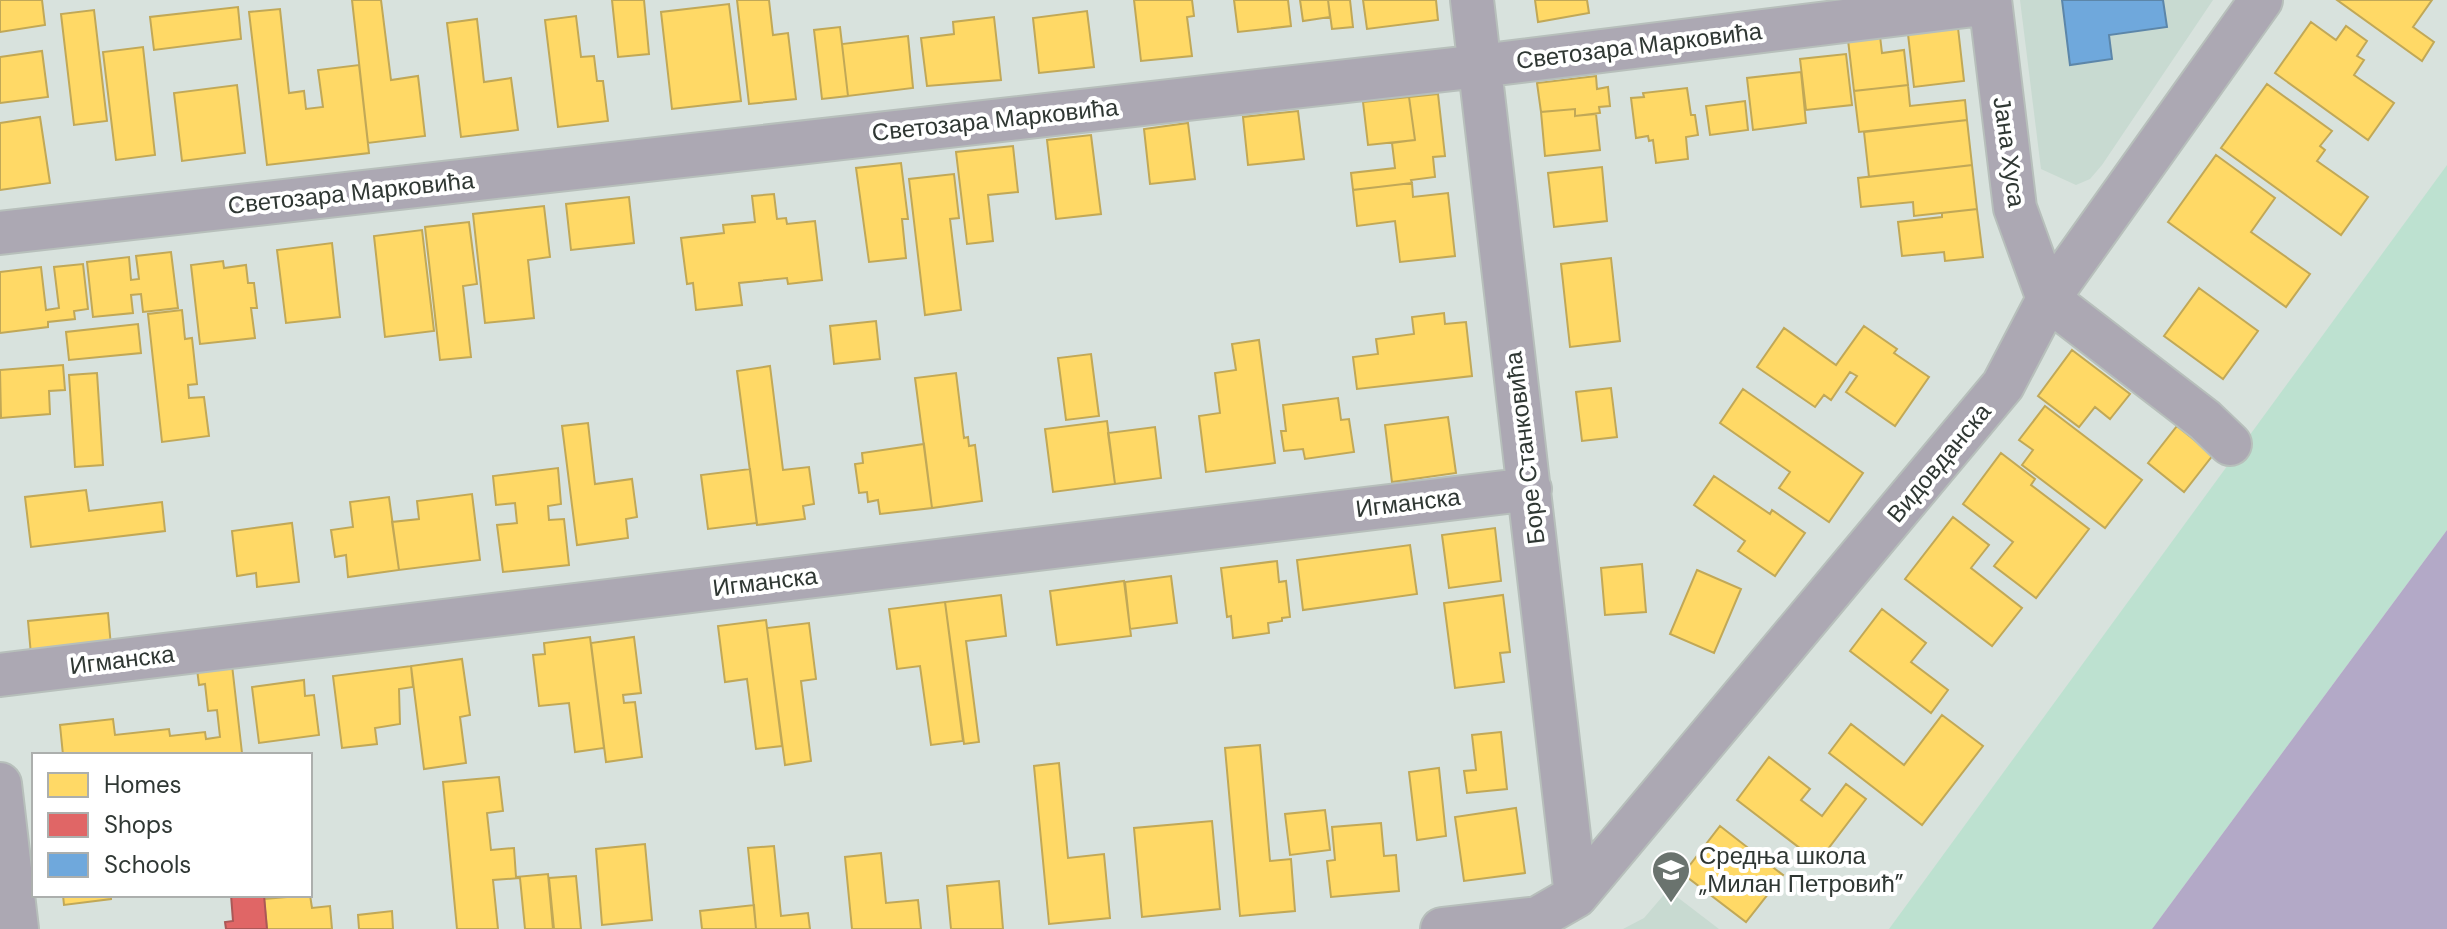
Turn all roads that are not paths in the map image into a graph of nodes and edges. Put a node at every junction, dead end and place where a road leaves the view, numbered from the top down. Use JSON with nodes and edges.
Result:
{"nodes":[{"id":1,"x":1472,"y":0,"type":"edge"},
{"id":2,"x":2261,"y":0,"type":"edge"},
{"id":3,"x":1990,"y":2,"type":"edge"},
{"id":4,"x":1480,"y":66,"type":"junction"},
{"id":5,"x":0,"y":233,"type":"edge"},
{"id":6,"x":2048,"y":299,"type":"junction"},
{"id":7,"x":2230,"y":444,"type":"dead end"},
{"id":8,"x":1530,"y":489,"type":"junction"},
{"id":9,"x":0,"y":675,"type":"edge"},
{"id":10,"x":0,"y":784,"type":"edge"},
{"id":11,"x":1576,"y":896,"type":"junction"},
{"id":12,"x":1539,"y":923,"type":"edge"},
{"id":13,"x":17,"y":929,"type":"edge"},
{"id":14,"x":1442,"y":929,"type":"edge"}],
"edges":[{"from":1,"to":4,"type":"street","name":"Боре Станковића"},
{"from":2,"to":6,"type":"street","name":"Видовданска"},
{"from":3,"to":4,"type":"street","name":"Светозара Марковића"},
{"from":3,"to":6,"type":"street","name":"Јана Хуса"},
{"from":4,"to":5,"type":"street","name":"Светозара Марковића"},
{"from":4,"to":8,"type":"street","name":"Боре Станковића"},
{"from":6,"to":7,"type":"street"},
{"from":6,"to":11,"type":"street","name":"Видовданска"},
{"from":8,"to":9,"type":"street","name":"Игманска"},
{"from":8,"to":11,"type":"street","name":"Боре Станковића"},
{"from":10,"to":13,"type":"street"},
{"from":11,"to":12,"type":"street"},
{"from":12,"to":14,"type":"street"}]}
